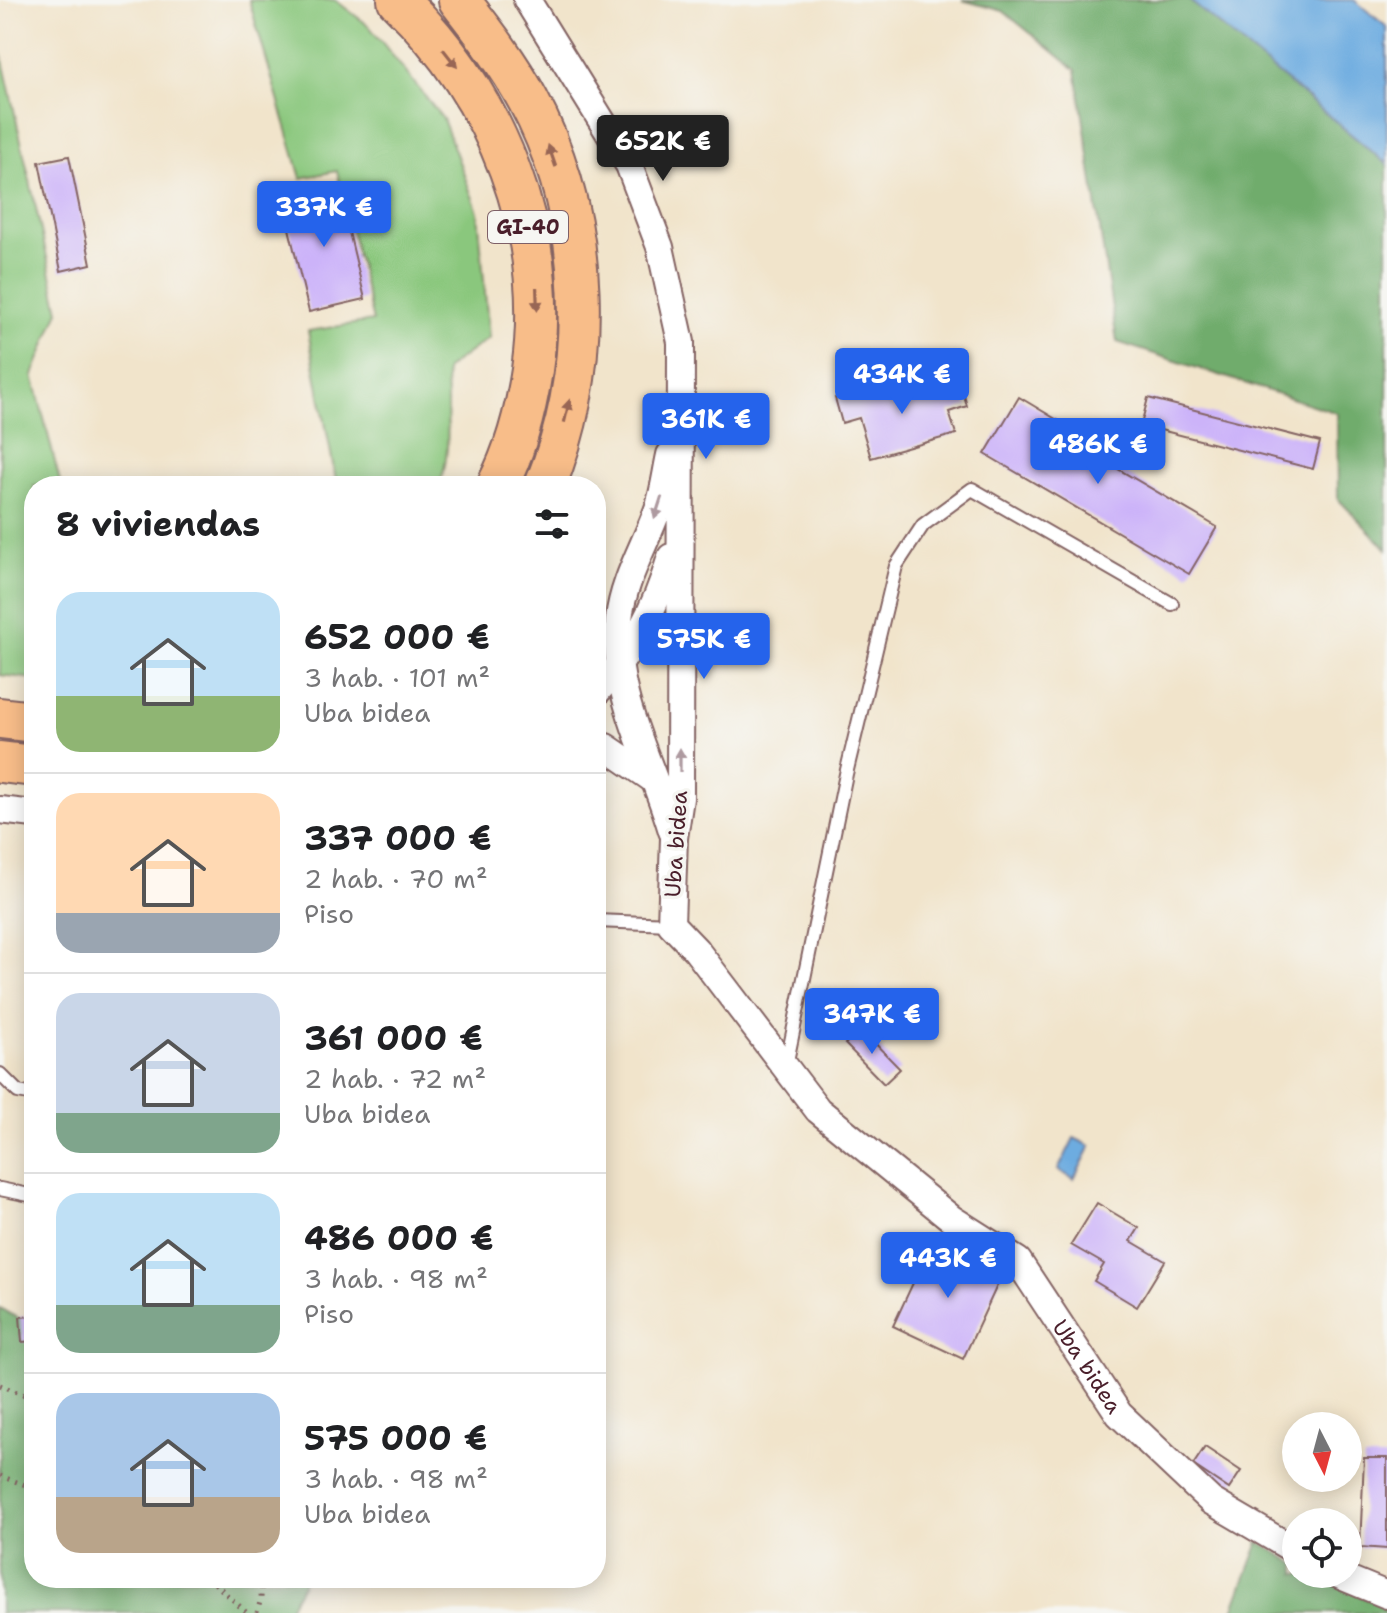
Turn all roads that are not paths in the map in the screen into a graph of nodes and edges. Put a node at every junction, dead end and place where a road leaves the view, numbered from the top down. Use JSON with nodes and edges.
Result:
{"nodes":[{"id":1,"x":398,"y":0,"type":"edge"},
{"id":2,"x":459,"y":0,"type":"edge"},
{"id":3,"x":527,"y":0,"type":"edge"},
{"id":4,"x":680,"y":405,"type":"junction"},
{"id":5,"x":501,"y":476,"type":"edge"},
{"id":6,"x":549,"y":476,"type":"edge"},
{"id":7,"x":682,"y":519,"type":"junction"},
{"id":8,"x":1172,"y":604,"type":"dead end"},
{"id":9,"x":619,"y":667,"type":"junction"},
{"id":10,"x":606,"y":682,"type":"edge"},
{"id":11,"x":0,"y":718,"type":"edge"},
{"id":12,"x":24,"y":721,"type":"edge"},
{"id":13,"x":606,"y":747,"type":"edge"},
{"id":14,"x":0,"y":762,"type":"edge"},
{"id":15,"x":24,"y":765,"type":"edge"},
{"id":16,"x":654,"y":780,"type":"junction"},
{"id":17,"x":0,"y":810,"type":"edge"},
{"id":18,"x":24,"y":813,"type":"edge"},
{"id":19,"x":674,"y":838,"type":"junction"},
{"id":20,"x":606,"y":921,"type":"edge"},
{"id":21,"x":671,"y":924,"type":"junction"},
{"id":22,"x":786,"y":1067,"type":"junction"},
{"id":23,"x":0,"y":1074,"type":"edge"},
{"id":24,"x":24,"y":1093,"type":"edge"},
{"id":25,"x":0,"y":1189,"type":"edge"},
{"id":26,"x":24,"y":1194,"type":"edge"},
{"id":27,"x":1282,"y":1543,"type":"edge"},
{"id":28,"x":1362,"y":1585,"type":"edge"},
{"id":29,"x":1387,"y":1595,"type":"edge"}],
"edges":[{"from":1,"to":5,"type":"main road","number":"GI-40","one_way":true},
{"from":6,"to":2,"type":"main road","number":"GI-40","one_way":true},
{"from":3,"to":4,"type":"street","name":"Uba bidea"},
{"from":4,"to":7,"type":"street","name":"Uba bidea"},
{"from":4,"to":9,"type":"street","one_way":true},
{"from":7,"to":9,"type":"street"},
{"from":19,"to":7,"type":"street","name":"Uba bidea","one_way":true},
{"from":8,"to":22,"type":"lane"},
{"from":9,"to":10,"type":"street"},
{"from":9,"to":16,"type":"street"},
{"from":11,"to":12,"type":"main road"},
{"from":13,"to":16,"type":"street"},
{"from":14,"to":15,"type":"main road"},
{"from":16,"to":19,"type":"street"},
{"from":17,"to":18,"type":"street"},
{"from":19,"to":21,"type":"street","name":"Uba bidea"},
{"from":20,"to":21,"type":"lane"},
{"from":21,"to":22,"type":"street","name":"Uba bidea"},
{"from":22,"to":27,"type":"street","name":"Uba bidea"},
{"from":23,"to":24,"type":"lane"},
{"from":25,"to":26,"type":"lane"},
{"from":28,"to":29,"type":"street"}]}
